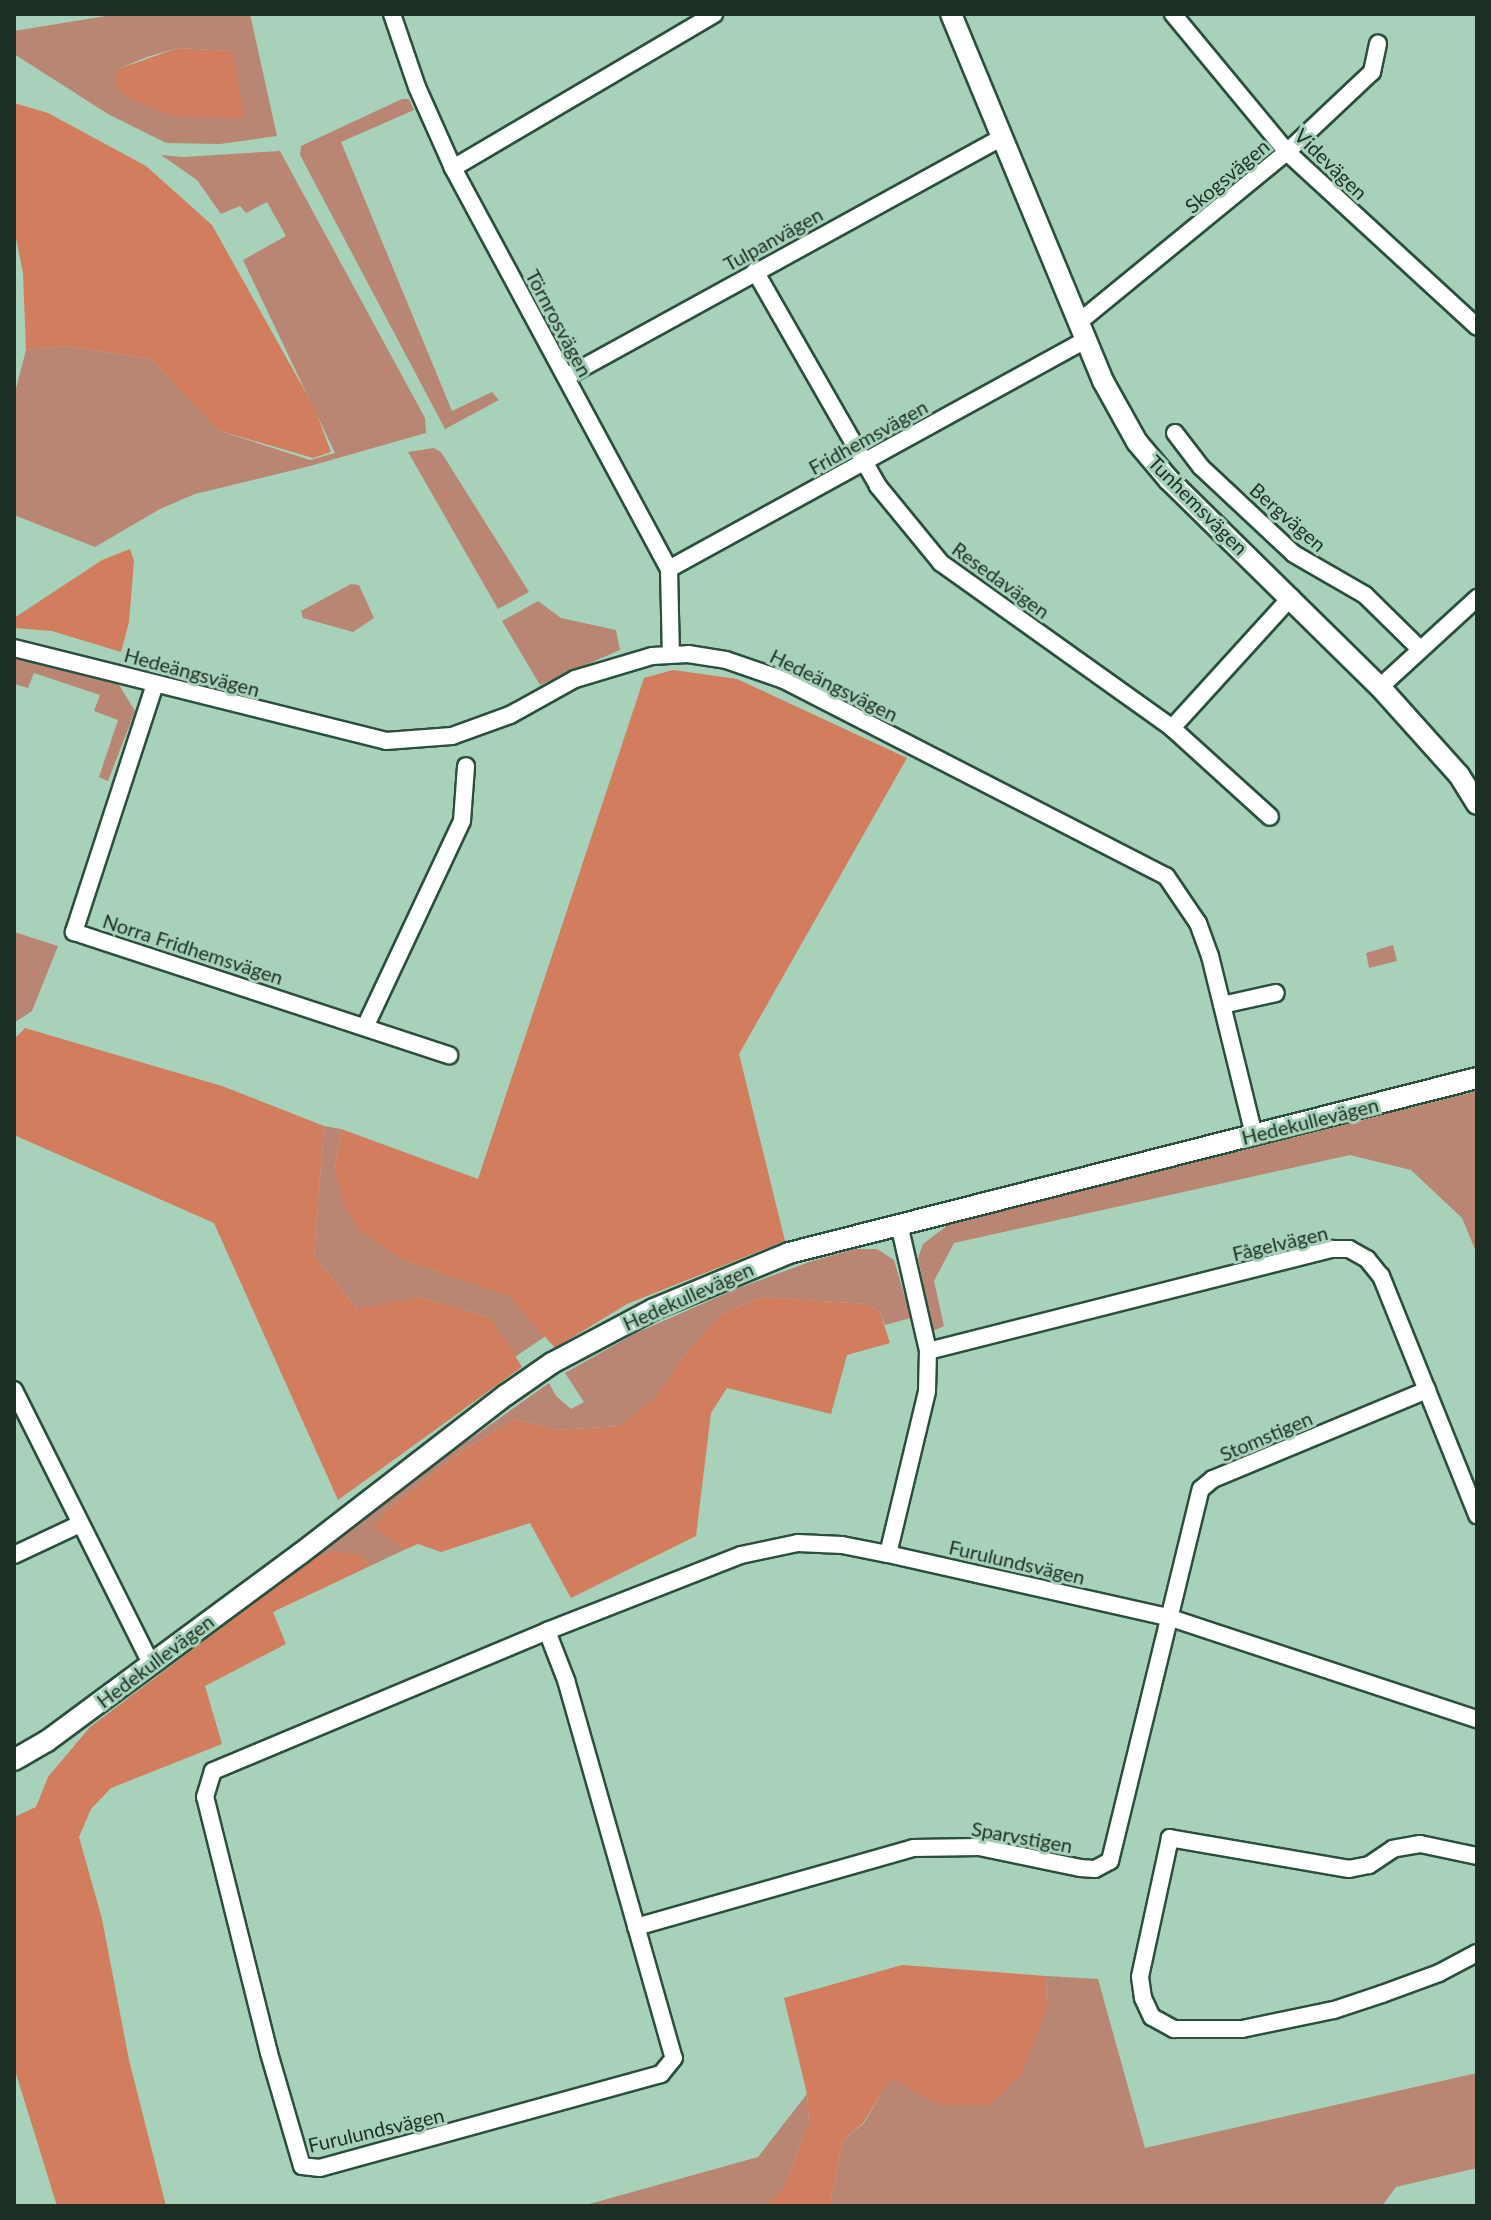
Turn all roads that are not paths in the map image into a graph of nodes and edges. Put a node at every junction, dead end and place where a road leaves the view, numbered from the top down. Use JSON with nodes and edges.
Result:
{"nodes":[{"id":1,"x":392,"y":14,"type":"edge"},
{"id":2,"x":714,"y":14,"type":"edge"},
{"id":3,"x":951,"y":14,"type":"edge"},
{"id":4,"x":1173,"y":14,"type":"edge"},
{"id":5,"x":1378,"y":44,"type":"dead end"},
{"id":6,"x":1001,"y":138,"type":"junction"},
{"id":7,"x":1287,"y":152,"type":"junction"},
{"id":8,"x":453,"y":168,"type":"junction"},
{"id":9,"x":755,"y":271,"type":"junction"},
{"id":10,"x":1477,"y":327,"type":"edge"},
{"id":11,"x":1083,"y":331,"type":"junction"},
{"id":12,"x":566,"y":377,"type":"junction"},
{"id":13,"x":1175,"y":433,"type":"dead end"},
{"id":14,"x":863,"y":462,"type":"junction"},
{"id":15,"x":669,"y":569,"type":"junction"},
{"id":16,"x":1291,"y":597,"type":"junction"},
{"id":17,"x":1477,"y":598,"type":"edge"},
{"id":18,"x":14,"y":648,"type":"edge"},
{"id":19,"x":1421,"y":650,"type":"junction"},
{"id":20,"x":671,"y":654,"type":"junction"},
{"id":21,"x":155,"y":684,"type":"junction"},
{"id":22,"x":1380,"y":687,"type":"junction"},
{"id":23,"x":1172,"y":728,"type":"junction"},
{"id":24,"x":466,"y":766,"type":"dead end"},
{"id":25,"x":1477,"y":804,"type":"edge"},
{"id":26,"x":1270,"y":817,"type":"dead end"},
{"id":27,"x":1276,"y":993,"type":"dead end"},
{"id":28,"x":1222,"y":1005,"type":"junction"},
{"id":29,"x":366,"y":1025,"type":"junction"},
{"id":30,"x":449,"y":1055,"type":"dead end"},
{"id":31,"x":1477,"y":1078,"type":"edge"},
{"id":32,"x":1254,"y":1135,"type":"junction"},
{"id":33,"x":899,"y":1224,"type":"junction"},
{"id":34,"x":928,"y":1351,"type":"junction"},
{"id":35,"x":14,"y":1390,"type":"edge"},
{"id":36,"x":1427,"y":1390,"type":"junction"},
{"id":37,"x":1477,"y":1515,"type":"edge"},
{"id":38,"x":80,"y":1524,"type":"junction"},
{"id":39,"x":888,"y":1554,"type":"junction"},
{"id":40,"x":14,"y":1555,"type":"edge"},
{"id":41,"x":1168,"y":1617,"type":"junction"},
{"id":42,"x":547,"y":1631,"type":"junction"},
{"id":43,"x":151,"y":1663,"type":"junction"},
{"id":44,"x":1477,"y":1719,"type":"edge"},
{"id":45,"x":14,"y":1760,"type":"edge"},
{"id":46,"x":1477,"y":1856,"type":"edge"},
{"id":47,"x":636,"y":1927,"type":"junction"},
{"id":48,"x":1477,"y":1953,"type":"edge"}],
"edges":[{"from":1,"to":8,"type":"street","name":"Törnrosvägen"},
{"from":2,"to":8,"type":"street"},
{"from":3,"to":6,"type":"street","name":"Tunhemsvägen"},
{"from":4,"to":7,"type":"street","name":"Videvägen"},
{"from":5,"to":7,"type":"street","name":"Skogsvägen"},
{"from":6,"to":9,"type":"street","name":"Tulpanvägen"},
{"from":6,"to":11,"type":"street","name":"Tunhemsvägen"},
{"from":7,"to":10,"type":"street","name":"Videvägen"},
{"from":7,"to":11,"type":"street","name":"Skogsvägen"},
{"from":8,"to":12,"type":"street","name":"Törnrosvägen"},
{"from":9,"to":12,"type":"street","name":"Tulpanvägen"},
{"from":9,"to":14,"type":"street","name":"Resedavägen"},
{"from":11,"to":14,"type":"street","name":"Fridhemsvägen"},
{"from":11,"to":16,"type":"street","name":"Tunhemsvägen"},
{"from":12,"to":15,"type":"street","name":"Törnrosvägen"},
{"from":13,"to":19,"type":"street","name":"Bergvägen"},
{"from":14,"to":15,"type":"street","name":"Fridhemsvägen"},
{"from":14,"to":23,"type":"street","name":"Resedavägen"},
{"from":15,"to":20,"type":"street","name":"Törnrosvägen"},
{"from":16,"to":22,"type":"street","name":"Tunhemsvägen"},
{"from":16,"to":23,"type":"street"},
{"from":17,"to":19,"type":"street"},
{"from":18,"to":21,"type":"street","name":"Hedeängsvägen"},
{"from":19,"to":22,"type":"street"},
{"from":20,"to":21,"type":"street","name":"Hedeängsvägen"},
{"from":20,"to":28,"type":"street","name":"Hedeängsvägen"},
{"from":21,"to":29,"type":"street","name":"Norra Fridhemsvägen"},
{"from":22,"to":25,"type":"street","name":"Tunhemsvägen"},
{"from":23,"to":26,"type":"street","name":"Resedavägen"},
{"from":24,"to":29,"type":"street"},
{"from":27,"to":28,"type":"street"},
{"from":28,"to":32,"type":"street","name":"Hedeängsvägen"},
{"from":29,"to":30,"type":"street","name":"Norra Fridhemsvägen"},
{"from":31,"to":32,"type":"street","name":"Hedekullevägen"},
{"from":32,"to":33,"type":"street","name":"Hedekullevägen"},
{"from":33,"to":34,"type":"street"},
{"from":33,"to":43,"type":"street","name":"Hedekullevägen"},
{"from":34,"to":36,"type":"street","name":"Fågelvägen"},
{"from":34,"to":39,"type":"street"},
{"from":35,"to":38,"type":"street"},
{"from":36,"to":37,"type":"street","name":"Fågelvägen"},
{"from":36,"to":41,"type":"street","name":"Stomstigen"},
{"from":38,"to":40,"type":"street"},
{"from":38,"to":43,"type":"street"},
{"from":39,"to":41,"type":"street","name":"Furulundsvägen"},
{"from":39,"to":42,"type":"street","name":"Furulundsvägen"},
{"from":41,"to":44,"type":"street","name":"Furulundsvägen"},
{"from":41,"to":47,"type":"street","name":"Sparvstigen"},
{"from":42,"to":47,"type":"street","name":"Furulundsvägen"},
{"from":42,"to":47,"type":"street","name":"Furulundsvägen"},
{"from":43,"to":45,"type":"street","name":"Hedekullevägen"},
{"from":46,"to":48,"type":"street"}]}
